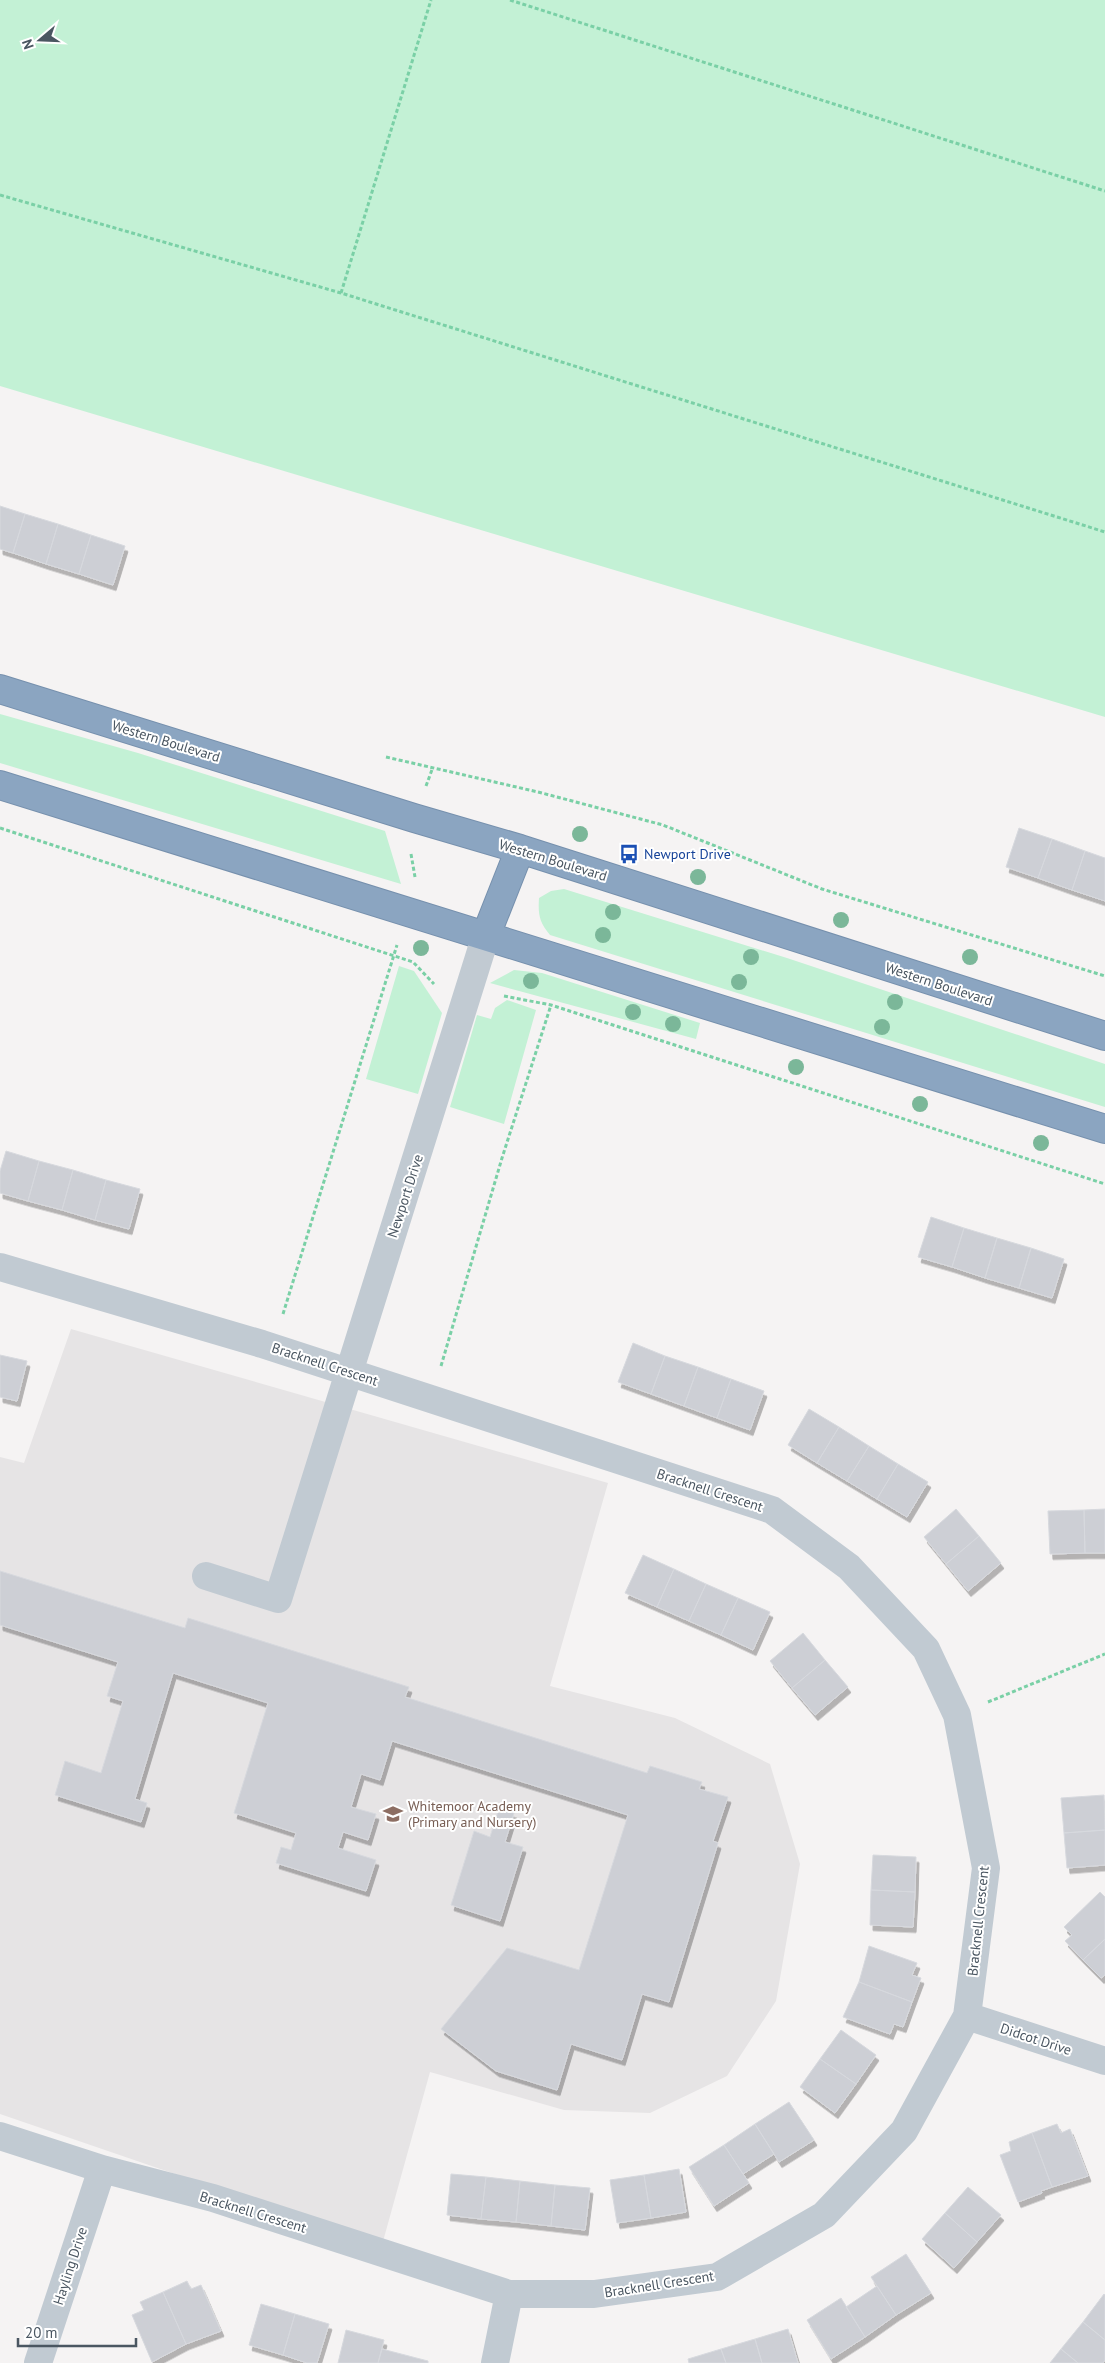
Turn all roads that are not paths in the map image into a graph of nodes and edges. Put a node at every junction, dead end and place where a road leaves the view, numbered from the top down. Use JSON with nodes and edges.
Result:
{"nodes":[{"id":1,"x":0,"y":689,"type":"edge"},
{"id":2,"x":0,"y":785,"type":"edge"},
{"id":3,"x":520,"y":849,"type":"junction"},
{"id":4,"x":486,"y":935,"type":"junction"},
{"id":5,"x":1105,"y":1036,"type":"edge"},
{"id":6,"x":1105,"y":1128,"type":"edge"},
{"id":7,"x":0,"y":1267,"type":"edge"},
{"id":8,"x":349,"y":1372,"type":"junction"},
{"id":9,"x":206,"y":1576,"type":"dead end"},
{"id":10,"x":967,"y":2016,"type":"junction"},
{"id":11,"x":1105,"y":2061,"type":"edge"},
{"id":12,"x":0,"y":2136,"type":"edge"},
{"id":13,"x":102,"y":2169,"type":"junction"},
{"id":14,"x":509,"y":2294,"type":"junction"},
{"id":15,"x":38,"y":2363,"type":"edge"},
{"id":16,"x":495,"y":2363,"type":"edge"}],
"edges":[{"from":1,"to":3,"type":"highway","name":"Western Boulevard"},
{"from":2,"to":4,"type":"highway"},
{"from":3,"to":4,"type":"highway"},
{"from":3,"to":5,"type":"highway","name":"Western Boulevard"},
{"from":4,"to":6,"type":"highway"},
{"from":4,"to":8,"type":"street","name":"Newport Drive"},
{"from":7,"to":8,"type":"street","name":"Bracknell Crescent"},
{"from":8,"to":9,"type":"street","name":"Newport Drive"},
{"from":8,"to":10,"type":"street","name":"Bracknell Crescent"},
{"from":10,"to":11,"type":"street","name":"Didcot Drive"},
{"from":10,"to":14,"type":"street","name":"Bracknell Crescent"},
{"from":12,"to":13,"type":"street","name":"Bracknell Crescent"},
{"from":13,"to":14,"type":"street","name":"Bracknell Crescent"},
{"from":13,"to":15,"type":"street","name":"Hayling Drive"},
{"from":14,"to":16,"type":"street"}]}
